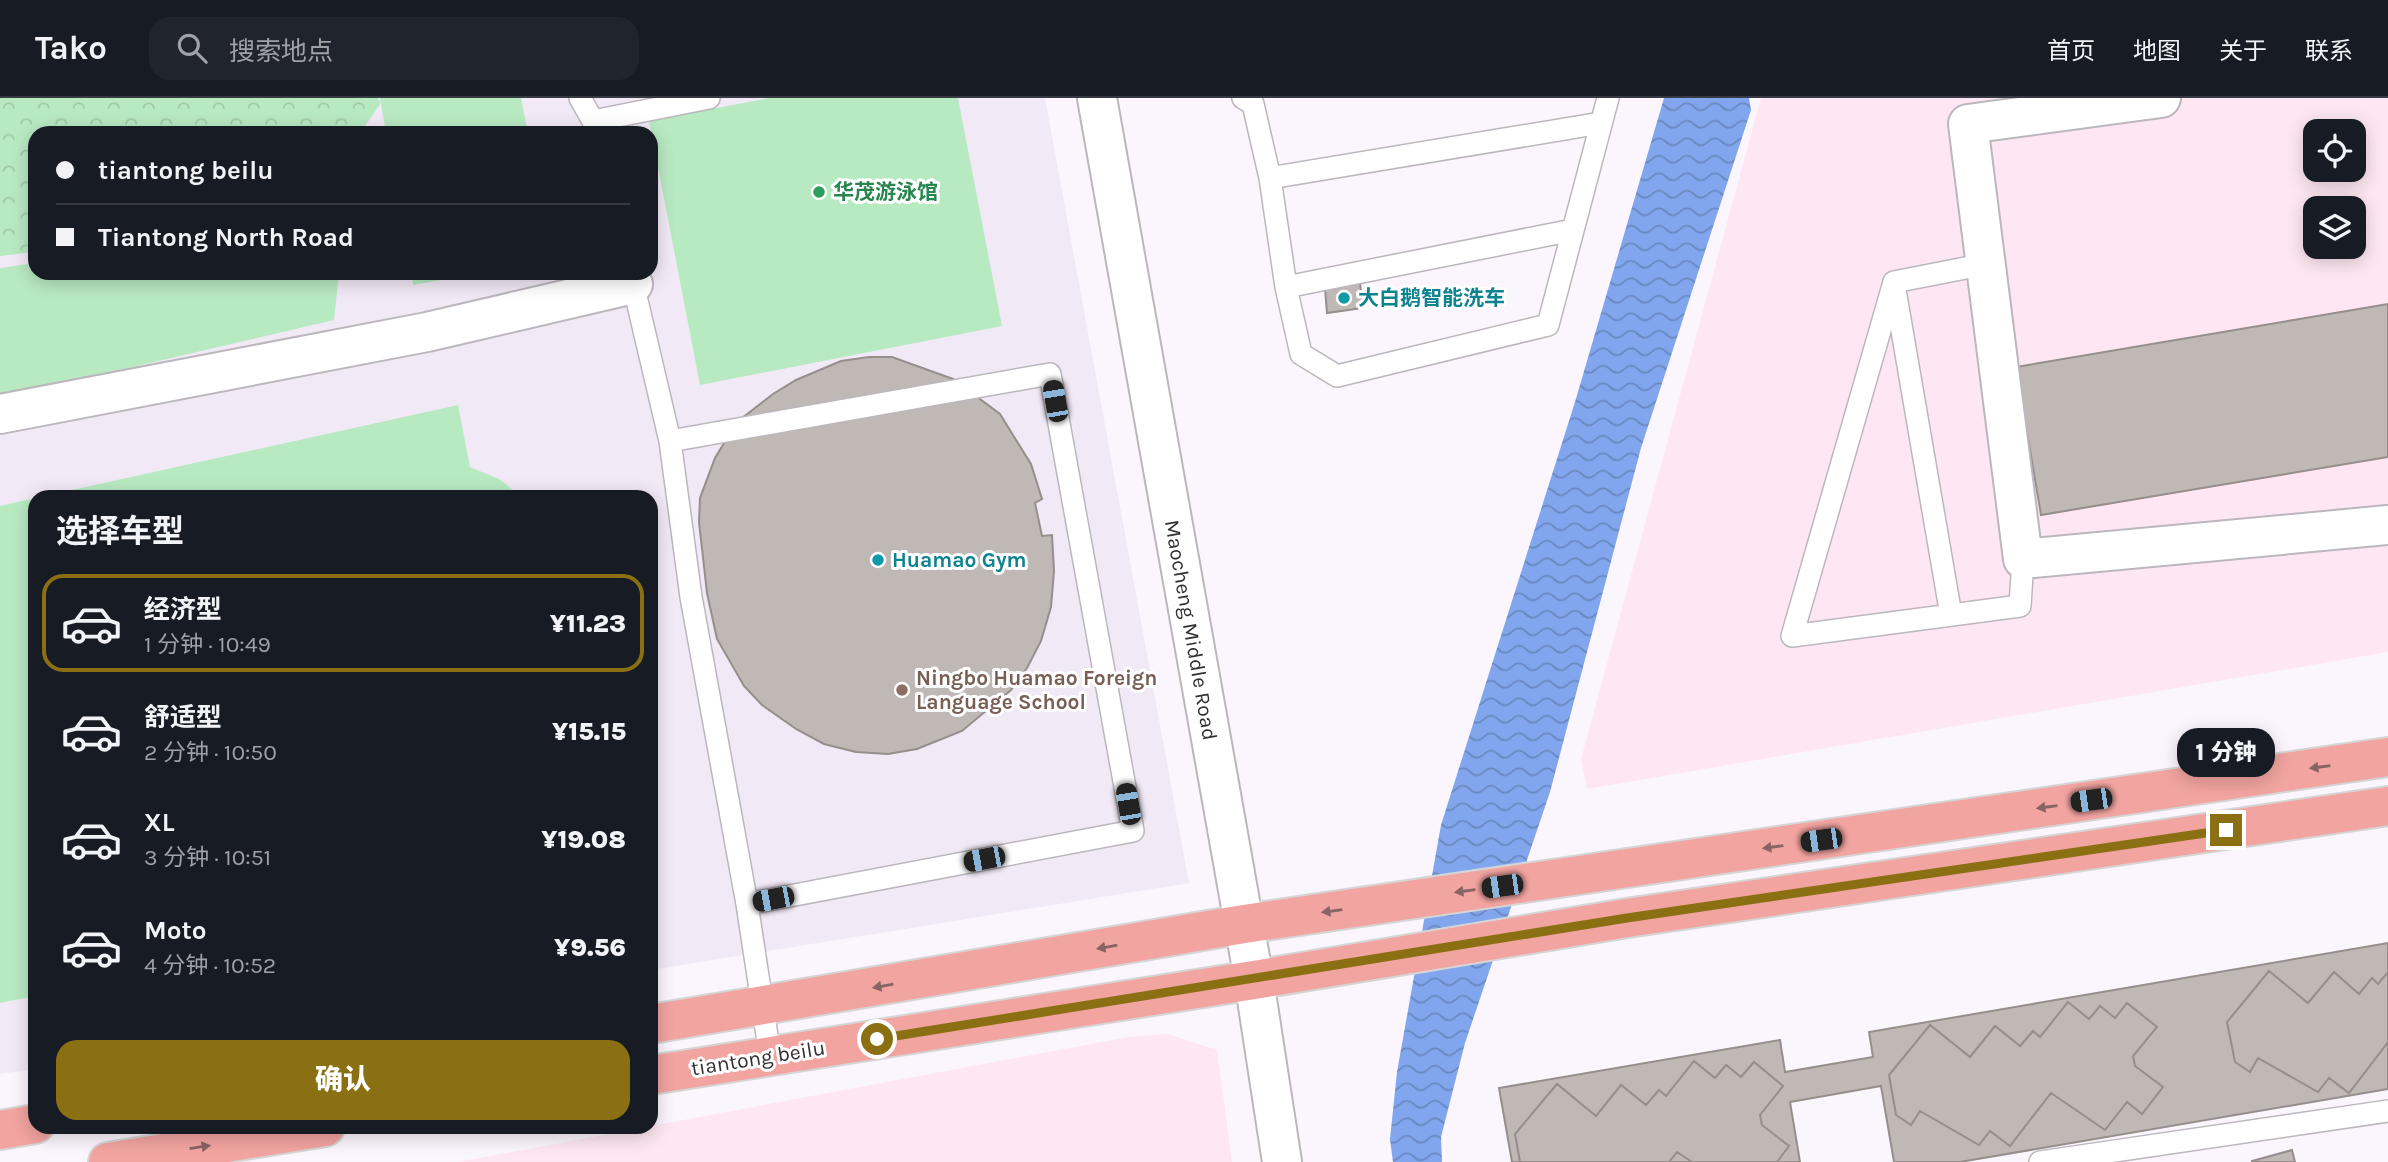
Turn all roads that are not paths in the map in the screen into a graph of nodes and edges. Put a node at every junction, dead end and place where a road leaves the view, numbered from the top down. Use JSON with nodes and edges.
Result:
{"nodes":[{"id":1,"x":580,"y":98,"type":"edge"},
{"id":2,"x":709,"y":98,"type":"edge"},
{"id":3,"x":1097,"y":98,"type":"edge"},
{"id":4,"x":1243,"y":98,"type":"edge"},
{"id":5,"x":1608,"y":98,"type":"edge"},
{"id":6,"x":2161,"y":98,"type":"edge"},
{"id":7,"x":1601,"y":123,"type":"junction"},
{"id":8,"x":594,"y":126,"type":"edge"},
{"id":9,"x":598,"y":126,"type":"edge"},
{"id":10,"x":1270,"y":178,"type":"junction"},
{"id":11,"x":1573,"y":230,"type":"junction"},
{"id":12,"x":1986,"y":264,"type":"junction"},
{"id":13,"x":628,"y":280,"type":"edge"},
{"id":14,"x":632,"y":280,"type":"edge"},
{"id":15,"x":1894,"y":282,"type":"junction"},
{"id":16,"x":1286,"y":287,"type":"junction"},
{"id":17,"x":0,"y":414,"type":"edge"},
{"id":18,"x":670,"y":441,"type":"junction"},
{"id":19,"x":2388,"y":524,"type":"edge"},
{"id":20,"x":2023,"y":559,"type":"junction"},
{"id":21,"x":1951,"y":615,"type":"junction"},
{"id":22,"x":2388,"y":757,"type":"edge"},
{"id":23,"x":2388,"y":806,"type":"edge"},
{"id":24,"x":747,"y":904,"type":"junction"},
{"id":25,"x":1244,"y":924,"type":"junction"},
{"id":26,"x":1254,"y":980,"type":"junction"},
{"id":27,"x":763,"y":1006,"type":"junction"},
{"id":28,"x":658,"y":1023,"type":"edge"},
{"id":29,"x":770,"y":1055,"type":"junction"},
{"id":30,"x":658,"y":1073,"type":"edge"},
{"id":31,"x":2388,"y":1111,"type":"edge"},
{"id":32,"x":28,"y":1125,"type":"edge"},
{"id":33,"x":0,"y":1130,"type":"edge"},
{"id":34,"x":282,"y":1134,"type":"edge"},
{"id":35,"x":116,"y":1161,"type":"edge"},
{"id":36,"x":1282,"y":1162,"type":"edge"},
{"id":37,"x":2040,"y":1162,"type":"edge"}],
"edges":[{"from":1,"to":8,"type":"lane"},
{"from":2,"to":9,"type":"lane"},
{"from":3,"to":25,"type":"street","name":"Maocheng Middle Road"},
{"from":4,"to":10,"type":"lane"},
{"from":5,"to":7,"type":"lane"},
{"from":6,"to":12,"type":"street"},
{"from":7,"to":10,"type":"lane"},
{"from":7,"to":11,"type":"lane"},
{"from":10,"to":16,"type":"lane"},
{"from":11,"to":16,"type":"lane"},
{"from":11,"to":16,"type":"lane"},
{"from":12,"to":15,"type":"lane"},
{"from":12,"to":20,"type":"street"},
{"from":13,"to":17,"type":"street"},
{"from":14,"to":18,"type":"lane"},
{"from":15,"to":21,"type":"lane"},
{"from":15,"to":21,"type":"lane"},
{"from":18,"to":24,"type":"lane"},
{"from":18,"to":24,"type":"lane"},
{"from":19,"to":20,"type":"street"},
{"from":20,"to":21,"type":"lane"},
{"from":22,"to":25,"type":"main road","one_way":true},
{"from":23,"to":26,"type":"main road","name":"tiantong beilu"},
{"from":24,"to":27,"type":"lane"},
{"from":25,"to":26,"type":"street","name":"Maocheng Middle Road"},
{"from":25,"to":27,"type":"main road","one_way":true},
{"from":26,"to":29,"type":"main road","name":"tiantong beilu"},
{"from":26,"to":36,"type":"street","name":"Maocheng Middle Road"},
{"from":27,"to":28,"type":"main road"},
{"from":27,"to":29,"type":"lane"},
{"from":29,"to":30,"type":"main road","name":"tiantong beilu"},
{"from":31,"to":37,"type":"lane"},
{"from":32,"to":33,"type":"main road"},
{"from":35,"to":34,"type":"main road","one_way":true}]}
